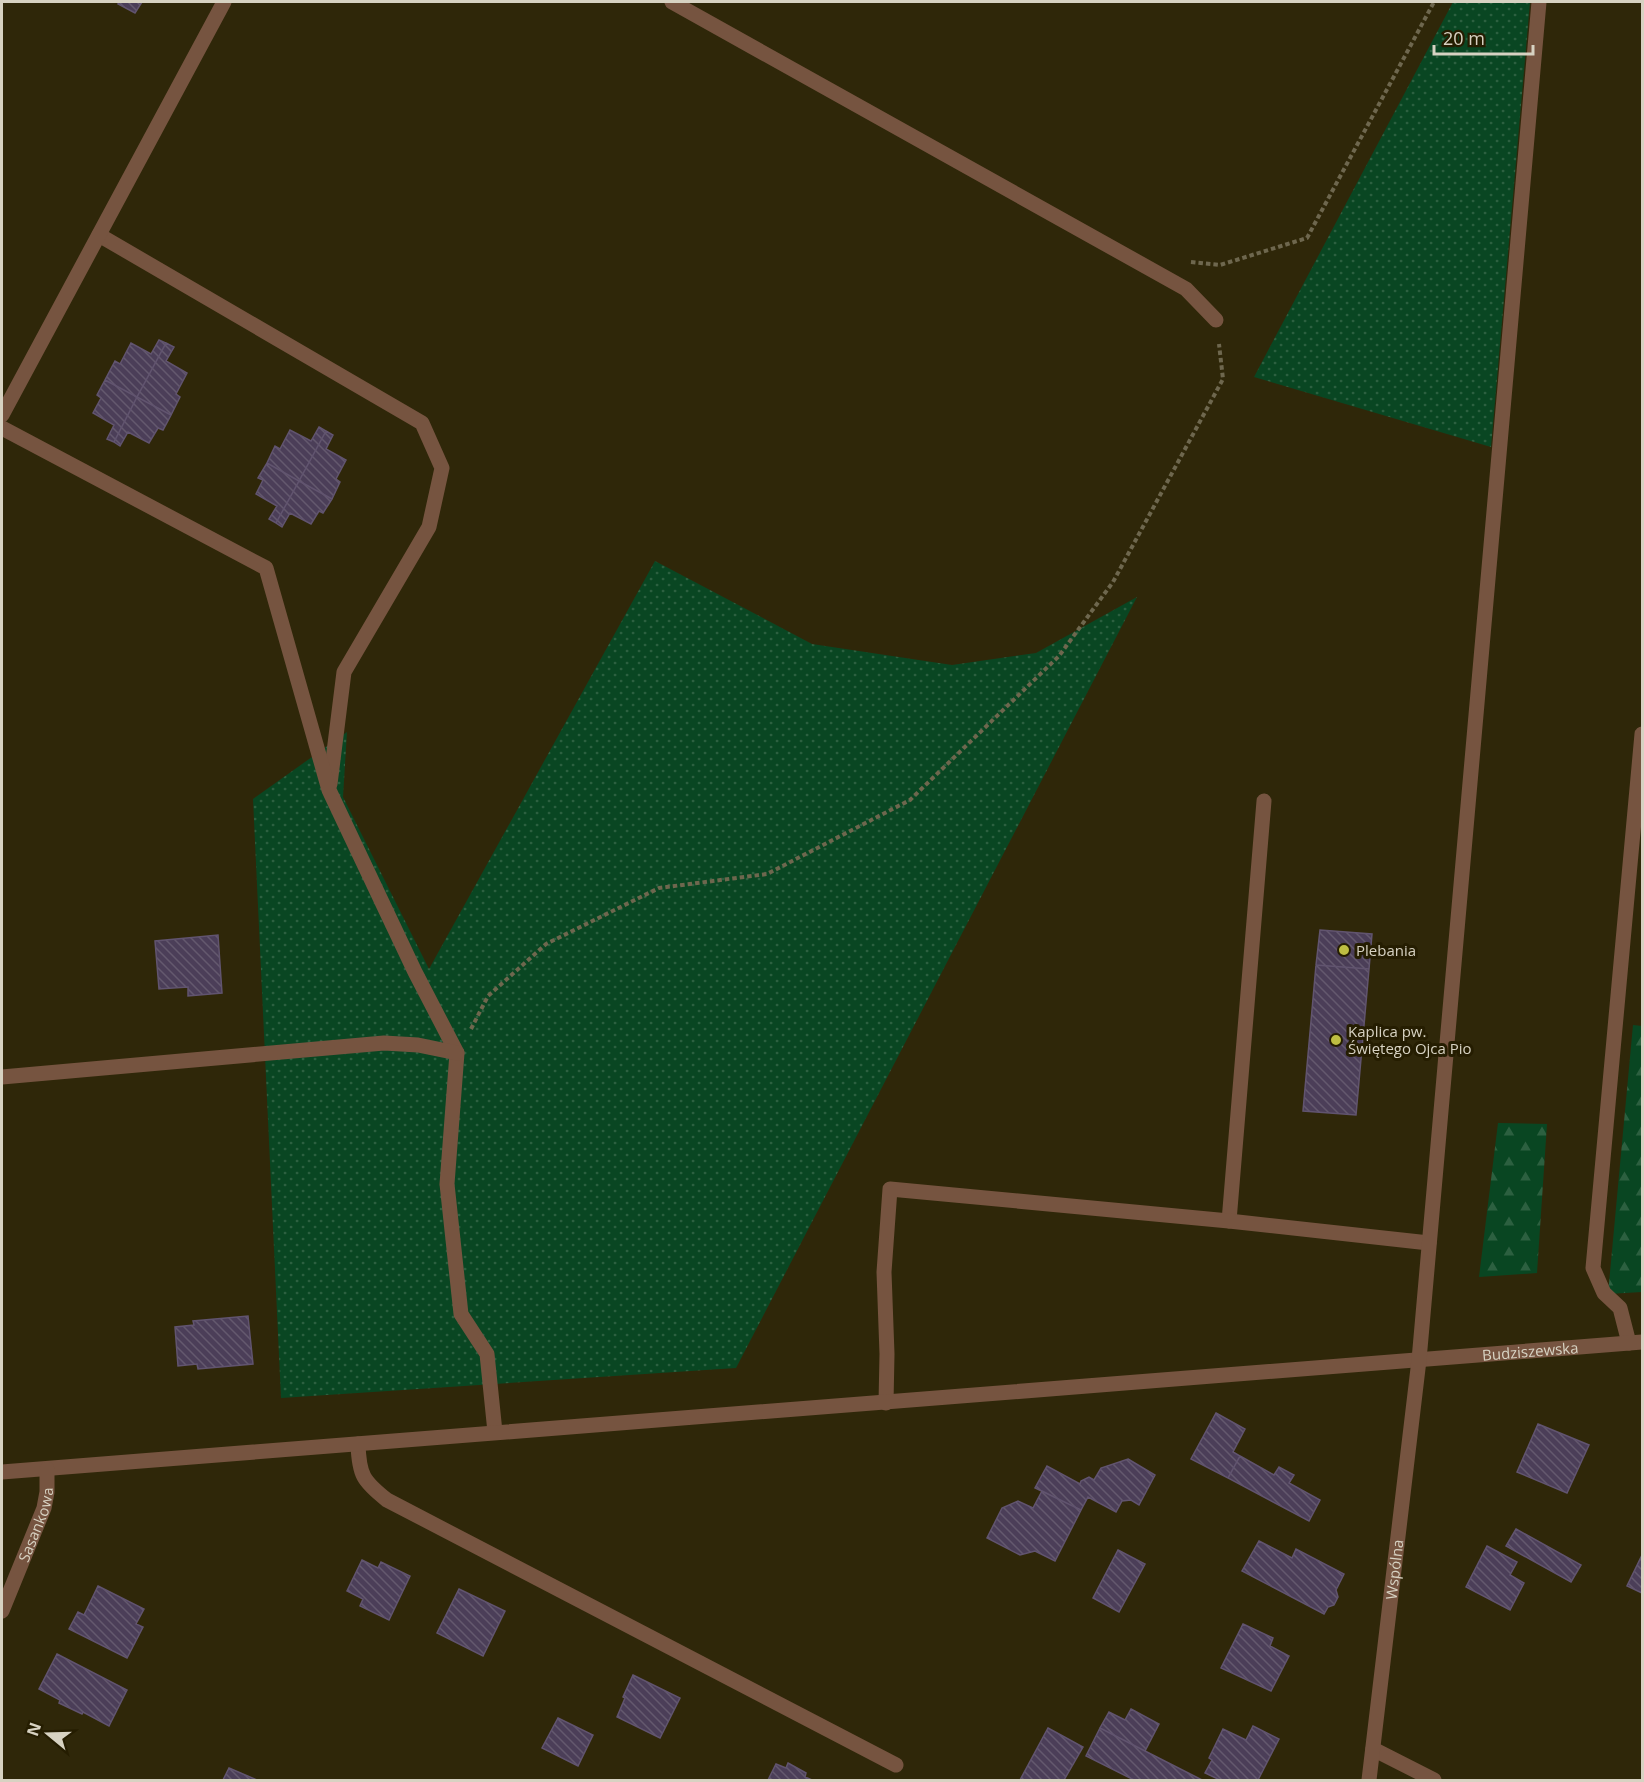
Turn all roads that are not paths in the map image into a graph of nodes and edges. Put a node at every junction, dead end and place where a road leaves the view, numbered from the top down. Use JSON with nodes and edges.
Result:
{"nodes":[{"id":1,"x":224,"y":2,"type":"edge"},
{"id":2,"x":672,"y":2,"type":"edge"},
{"id":3,"x":1539,"y":2,"type":"edge"},
{"id":4,"x":99,"y":234,"type":"junction"},
{"id":5,"x":1216,"y":320,"type":"road end"},
{"id":6,"x":2,"y":415,"type":"edge"},
{"id":7,"x":2,"y":428,"type":"edge"},
{"id":8,"x":1642,"y":734,"type":"edge"},
{"id":9,"x":329,"y":790,"type":"junction"},
{"id":10,"x":1264,"y":801,"type":"dead end"},
{"id":11,"x":457,"y":1053,"type":"junction"},
{"id":12,"x":2,"y":1077,"type":"edge"},
{"id":13,"x":1229,"y":1221,"type":"junction"},
{"id":14,"x":1429,"y":1243,"type":"junction"},
{"id":15,"x":1636,"y":1343,"type":"edge"},
{"id":16,"x":1419,"y":1360,"type":"junction"},
{"id":17,"x":886,"y":1402,"type":"junction"},
{"id":18,"x":495,"y":1432,"type":"junction"},
{"id":19,"x":358,"y":1444,"type":"junction"},
{"id":20,"x":47,"y":1468,"type":"junction"},
{"id":21,"x":2,"y":1472,"type":"edge"},
{"id":22,"x":2,"y":1611,"type":"edge"},
{"id":23,"x":1373,"y":1749,"type":"junction"},
{"id":24,"x":897,"y":1765,"type":"dead end"},
{"id":25,"x":1370,"y":1780,"type":"edge"},
{"id":26,"x":1434,"y":1780,"type":"edge"}],
"edges":[{"from":1,"to":4,"type":"street"},
{"from":2,"to":5,"type":"street"},
{"from":3,"to":14,"type":"street","name":"Wspólna"},
{"from":4,"to":6,"type":"street"},
{"from":4,"to":9,"type":"street"},
{"from":7,"to":9,"type":"street"},
{"from":8,"to":15,"type":"street"},
{"from":9,"to":11,"type":"street"},
{"from":10,"to":13,"type":"street"},
{"from":11,"to":12,"type":"street"},
{"from":11,"to":18,"type":"street"},
{"from":13,"to":14,"type":"street"},
{"from":13,"to":17,"type":"street"},
{"from":14,"to":16,"type":"street","name":"Wspólna"},
{"from":15,"to":16,"type":"street","name":"Budziszewska"},
{"from":16,"to":17,"type":"street","name":"Budziszewska"},
{"from":16,"to":23,"type":"street","name":"Wspólna"},
{"from":17,"to":18,"type":"street","name":"Budziszewska"},
{"from":18,"to":19,"type":"street","name":"Budziszewska"},
{"from":19,"to":20,"type":"street","name":"Budziszewska"},
{"from":19,"to":24,"type":"street"},
{"from":20,"to":21,"type":"street","name":"Budziszewska"},
{"from":20,"to":22,"type":"street","name":"Sasankowa"},
{"from":23,"to":25,"type":"street","name":"Wspólna"},
{"from":23,"to":26,"type":"street"}]}
